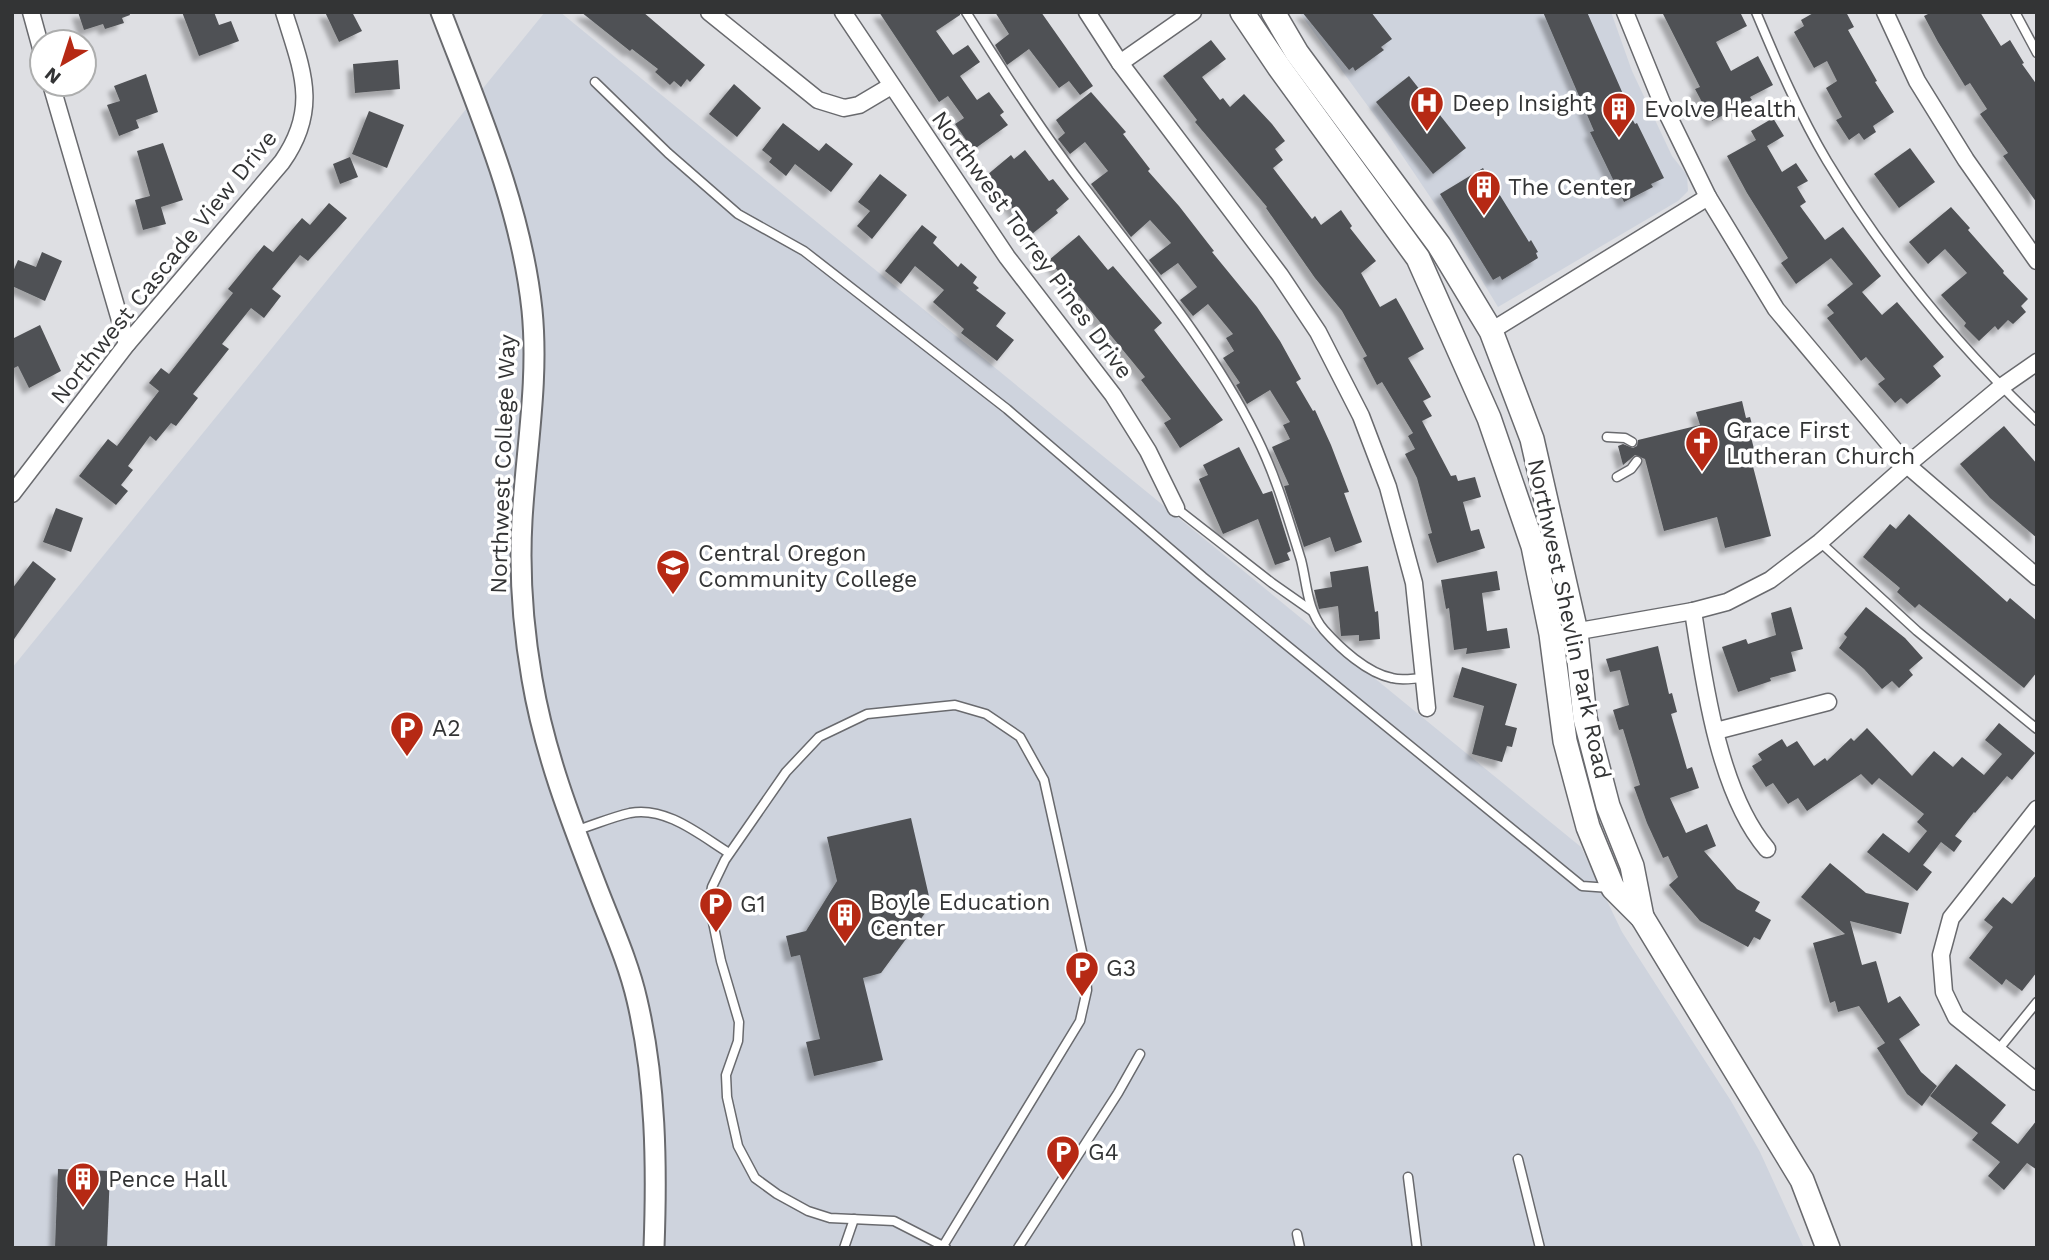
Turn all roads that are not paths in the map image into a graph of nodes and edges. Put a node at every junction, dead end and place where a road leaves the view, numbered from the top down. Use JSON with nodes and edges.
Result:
{"nodes":[{"id":1,"x":284,"y":12,"type":"edge"},
{"id":2,"x":441,"y":12,"type":"edge"},
{"id":3,"x":709,"y":12,"type":"edge"},
{"id":4,"x":843,"y":12,"type":"edge"},
{"id":5,"x":966,"y":12,"type":"edge"},
{"id":6,"x":1087,"y":12,"type":"edge"},
{"id":7,"x":1193,"y":12,"type":"edge"},
{"id":8,"x":1242,"y":12,"type":"edge"},
{"id":9,"x":1273,"y":12,"type":"edge"},
{"id":10,"x":1625,"y":12,"type":"edge"},
{"id":11,"x":1756,"y":12,"type":"edge"},
{"id":12,"x":1885,"y":12,"type":"edge"},
{"id":13,"x":2015,"y":12,"type":"edge"},
{"id":14,"x":2037,"y":28,"type":"edge"},
{"id":15,"x":2026,"y":34,"type":"junction"},
{"id":16,"x":2037,"y":53,"type":"edge"},
{"id":17,"x":1120,"y":63,"type":"junction"},
{"id":18,"x":595,"y":82,"type":"dead end"},
{"id":19,"x":891,"y":86,"type":"junction"},
{"id":20,"x":55,"y":98,"type":"edge"},
{"id":21,"x":1708,"y":197,"type":"junction"},
{"id":22,"x":2037,"y":261,"type":"edge"},
{"id":23,"x":1491,"y":331,"type":"junction"},
{"id":24,"x":127,"y":344,"type":"junction"},
{"id":25,"x":2037,"y":362,"type":"edge"},
{"id":26,"x":2001,"y":387,"type":"junction"},
{"id":27,"x":2037,"y":421,"type":"edge"},
{"id":28,"x":1606,"y":437,"type":"dead end"},
{"id":29,"x":1632,"y":442,"type":"dead end"},
{"id":30,"x":1637,"y":461,"type":"dead end"},
{"id":31,"x":1907,"y":465,"type":"junction"},
{"id":32,"x":1617,"y":477,"type":"dead end"},
{"id":33,"x":12,"y":494,"type":"edge"},
{"id":34,"x":1176,"y":508,"type":"joint"},
{"id":35,"x":1821,"y":542,"type":"junction"},
{"id":36,"x":2037,"y":577,"type":"edge"},
{"id":37,"x":1312,"y":611,"type":"junction"},
{"id":38,"x":1693,"y":611,"type":"junction"},
{"id":39,"x":1576,"y":632,"type":"junction"},
{"id":40,"x":1551,"y":634,"type":"junction"},
{"id":41,"x":1424,"y":678,"type":"junction"},
{"id":42,"x":1828,"y":702,"type":"dead end"},
{"id":43,"x":1427,"y":708,"type":"dead end"},
{"id":44,"x":2037,"y":729,"type":"edge"},
{"id":45,"x":1716,"y":731,"type":"junction"},
{"id":46,"x":2037,"y":809,"type":"edge"},
{"id":47,"x":575,"y":831,"type":"junction"},
{"id":48,"x":1767,"y":849,"type":"dead end"},
{"id":49,"x":729,"y":853,"type":"junction"},
{"id":50,"x":1613,"y":888,"type":"junction"},
{"id":51,"x":1642,"y":917,"type":"junction"},
{"id":52,"x":2037,"y":1002,"type":"edge"},
{"id":53,"x":1998,"y":1050,"type":"junction"},
{"id":54,"x":1140,"y":1054,"type":"dead end"},
{"id":55,"x":2037,"y":1082,"type":"edge"},
{"id":56,"x":1518,"y":1159,"type":"dead end"},
{"id":57,"x":1408,"y":1177,"type":"dead end"},
{"id":58,"x":854,"y":1219,"type":"junction"},
{"id":59,"x":1297,"y":1234,"type":"dead end"},
{"id":60,"x":944,"y":1247,"type":"edge"},
{"id":61,"x":654,"y":1248,"type":"edge"},
{"id":62,"x":844,"y":1248,"type":"edge"},
{"id":63,"x":1018,"y":1248,"type":"edge"},
{"id":64,"x":1300,"y":1248,"type":"edge"},
{"id":65,"x":1417,"y":1248,"type":"edge"},
{"id":66,"x":1540,"y":1248,"type":"edge"},
{"id":67,"x":1828,"y":1248,"type":"edge"}],
"edges":[{"from":1,"to":24,"type":"street","name":"Northwest Cascade View Drive"},
{"from":2,"to":47,"type":"street","name":"Northwest College Way"},
{"from":3,"to":19,"type":"street"},
{"from":4,"to":19,"type":"street","name":"Northwest Torrey Pines Drive"},
{"from":5,"to":37,"type":"lane"},
{"from":6,"to":17,"type":"street"},
{"from":7,"to":17,"type":"street"},
{"from":8,"to":40,"type":"main road","name":"Northwest Shevlin Park Road"},
{"from":9,"to":23,"type":"main road","name":"Northwest Shevlin Park Road"},
{"from":10,"to":21,"type":"street"},
{"from":11,"to":26,"type":"lane"},
{"from":12,"to":22,"type":"street"},
{"from":13,"to":15,"type":"lane"},
{"from":14,"to":15,"type":"lane"},
{"from":15,"to":16,"type":"lane"},
{"from":17,"to":41,"type":"street"},
{"from":18,"to":50,"type":"lane"},
{"from":19,"to":34,"type":"street","name":"Northwest Torrey Pines Drive"},
{"from":20,"to":24,"type":"street"},
{"from":21,"to":23,"type":"street"},
{"from":21,"to":31,"type":"street"},
{"from":23,"to":39,"type":"main road","name":"Northwest Shevlin Park Road"},
{"from":24,"to":33,"type":"street","name":"Northwest Cascade View Drive"},
{"from":25,"to":26,"type":"street"},
{"from":26,"to":27,"type":"lane"},
{"from":26,"to":31,"type":"street"},
{"from":28,"to":29,"type":"lane"},
{"from":30,"to":32,"type":"lane"},
{"from":31,"to":35,"type":"street"},
{"from":31,"to":36,"type":"street"},
{"from":34,"to":37,"type":"lane"},
{"from":35,"to":38,"type":"street"},
{"from":35,"to":44,"type":"lane"},
{"from":37,"to":41,"type":"lane"},
{"from":38,"to":39,"type":"street"},
{"from":38,"to":45,"type":"street"},
{"from":39,"to":40,"type":"street"},
{"from":39,"to":51,"type":"main road","name":"Northwest Shevlin Park Road"},
{"from":40,"to":50,"type":"main road","name":"Northwest Shevlin Park Road"},
{"from":41,"to":43,"type":"street"},
{"from":42,"to":45,"type":"street"},
{"from":45,"to":48,"type":"street"},
{"from":46,"to":53,"type":"street"},
{"from":47,"to":49,"type":"lane"},
{"from":47,"to":61,"type":"street","name":"Northwest College Way"},
{"from":49,"to":58,"type":"lane"},
{"from":49,"to":60,"type":"lane"},
{"from":50,"to":51,"type":"main road","name":"Northwest Shevlin Park Road"},
{"from":51,"to":67,"type":"main road","name":"Northwest Shevlin Park Road"},
{"from":52,"to":53,"type":"lane"},
{"from":53,"to":55,"type":"street"},
{"from":54,"to":63,"type":"lane"},
{"from":56,"to":66,"type":"lane"},
{"from":57,"to":65,"type":"lane"},
{"from":58,"to":60,"type":"lane"},
{"from":58,"to":62,"type":"lane"},
{"from":59,"to":64,"type":"lane"}]}
